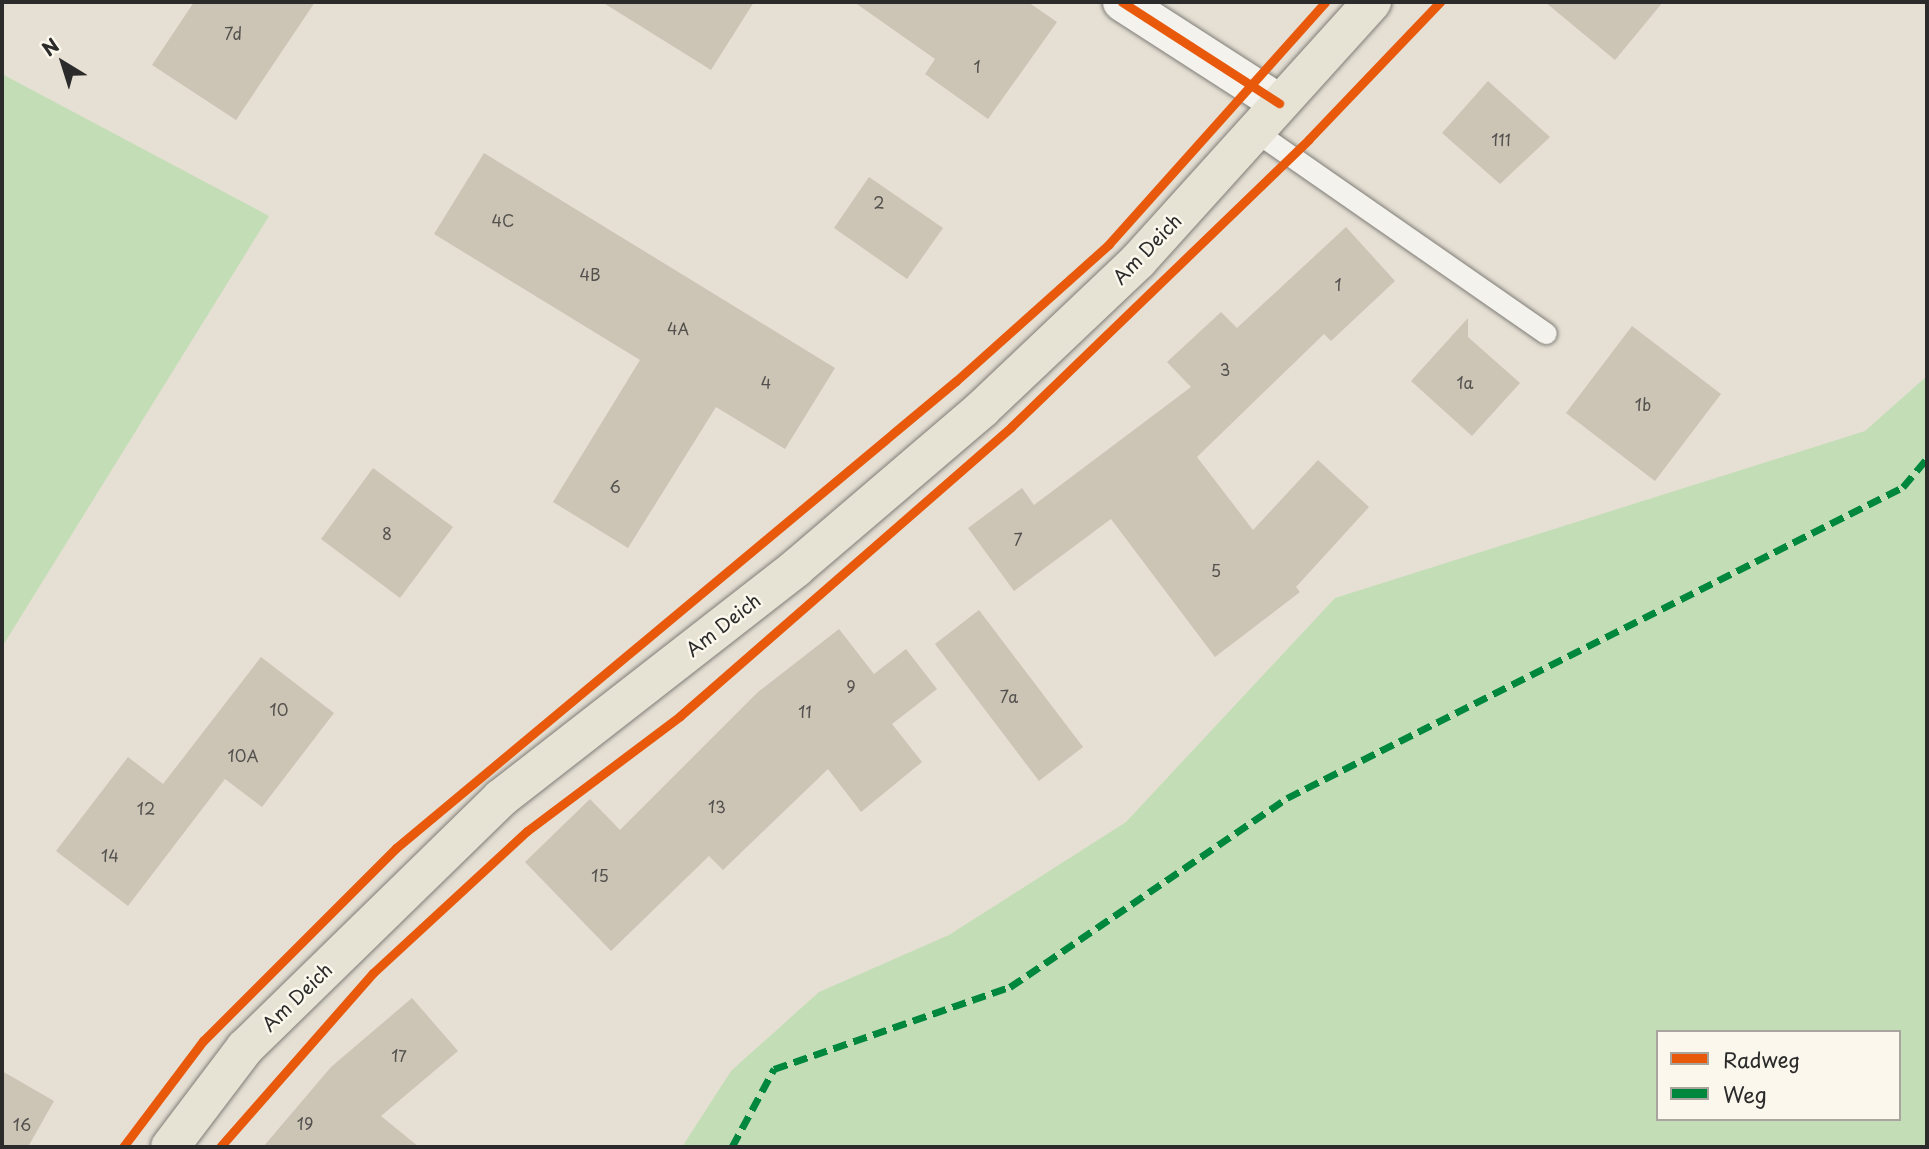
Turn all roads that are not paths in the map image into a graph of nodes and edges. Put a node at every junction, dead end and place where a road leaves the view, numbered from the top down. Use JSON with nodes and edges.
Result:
{"nodes":[{"id":1,"x":1122,"y":2,"type":"edge"},
{"id":2,"x":1372,"y":2,"type":"edge"},
{"id":3,"x":1279,"y":103,"type":"junction"},
{"id":4,"x":1255,"y":131,"type":"junction"},
{"id":5,"x":1546,"y":333,"type":"dead end"},
{"id":6,"x":170,"y":1147,"type":"edge"}],
"edges":[{"from":1,"to":3,"type":"street"},
{"from":2,"to":3,"type":"main road","name":"Am Deich"},
{"from":3,"to":4,"type":"main road","name":"Am Deich"},
{"from":4,"to":5,"type":"lane"},
{"from":4,"to":6,"type":"main road","name":"Am Deich"}]}
